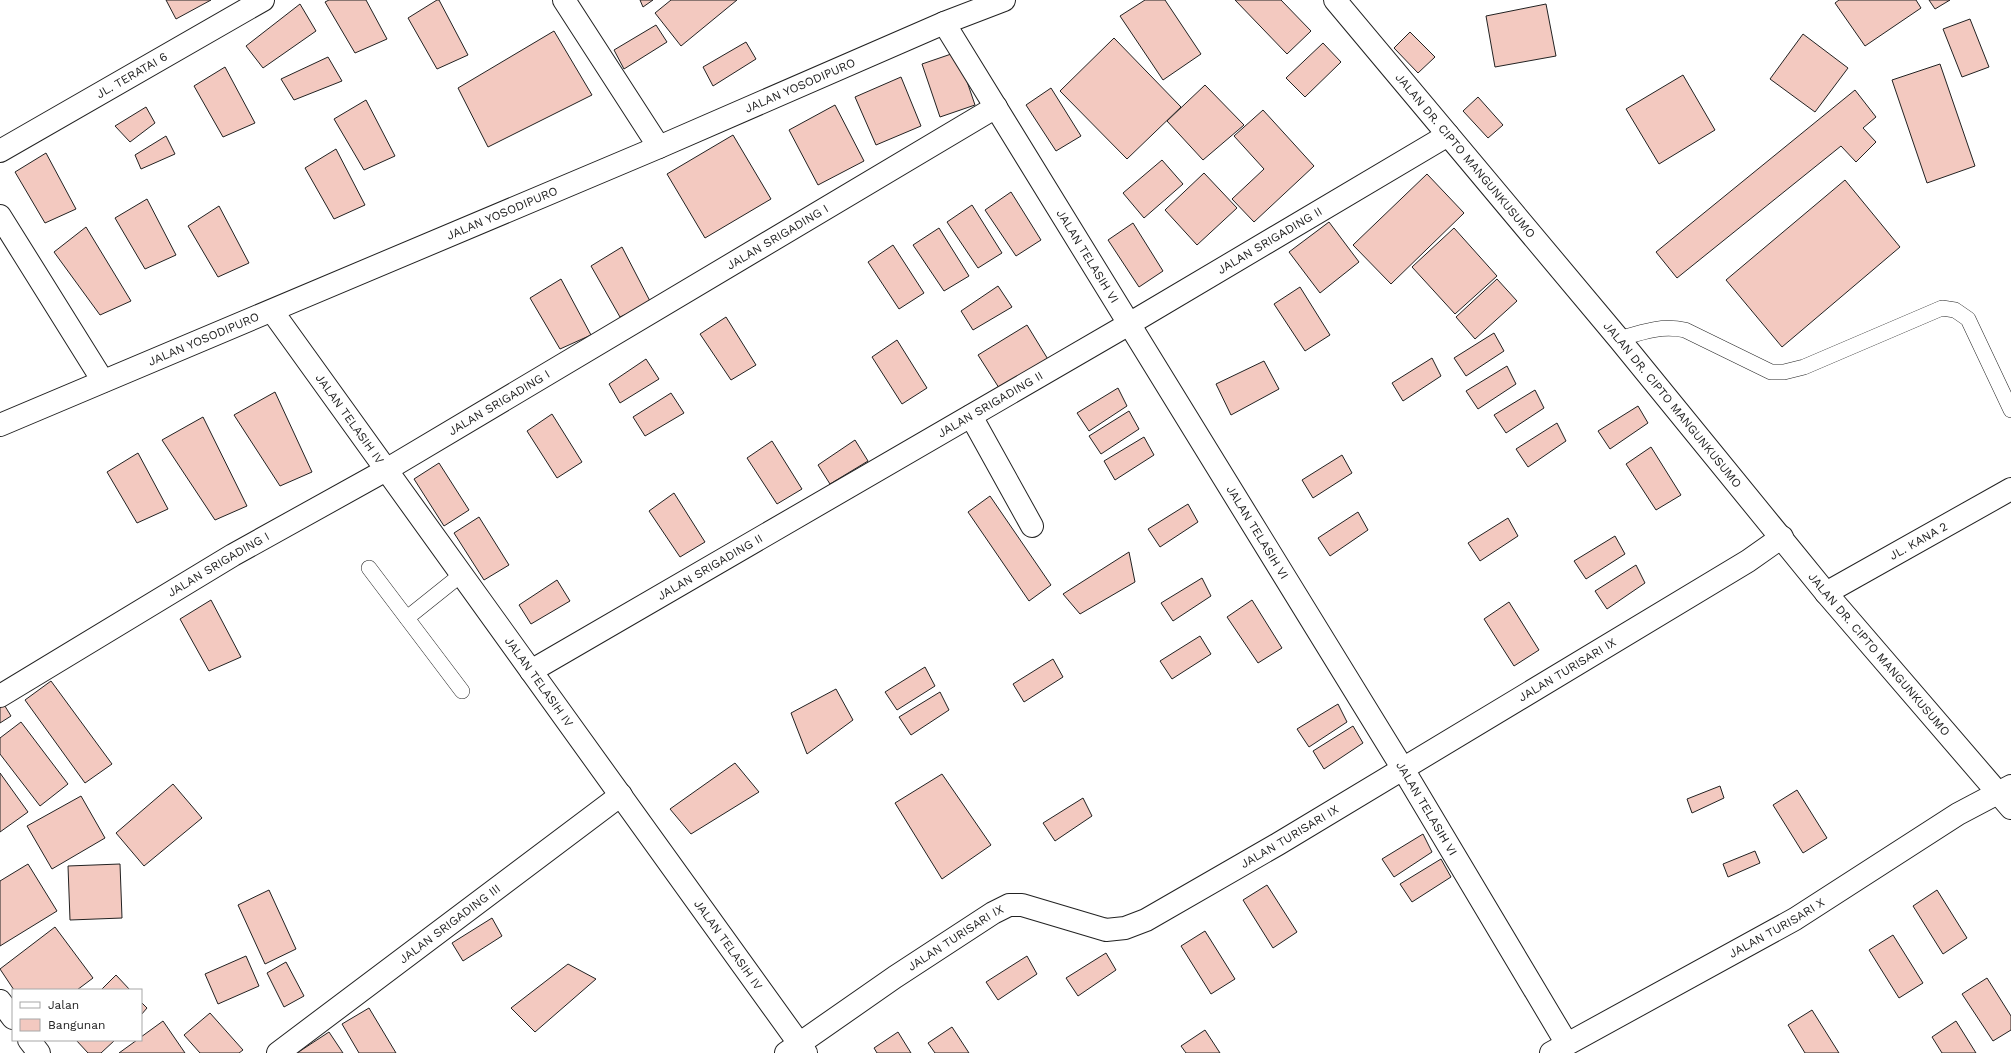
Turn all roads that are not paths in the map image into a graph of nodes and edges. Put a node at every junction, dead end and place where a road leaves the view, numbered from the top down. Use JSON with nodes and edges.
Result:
{"nodes":[{"id":1,"x":263,"y":0,"type":"edge"},
{"id":2,"x":564,"y":0,"type":"edge"},
{"id":3,"x":1004,"y":0,"type":"edge"},
{"id":4,"x":1335,"y":0,"type":"edge"},
{"id":5,"x":944,"y":22,"type":"junction"},
{"id":6,"x":996,"y":107,"type":"junction"},
{"id":7,"x":1448,"y":135,"type":"junction"},
{"id":8,"x":659,"y":147,"type":"junction"},
{"id":9,"x":0,"y":151,"type":"edge"},
{"id":10,"x":0,"y":216,"type":"edge"},
{"id":11,"x":272,"y":311,"type":"junction"},
{"id":12,"x":1129,"y":324,"type":"junction"},
{"id":13,"x":1619,"y":339,"type":"junction"},
{"id":14,"x":103,"y":381,"type":"junction"},
{"id":15,"x":2011,"y":410,"type":"edge"},
{"id":16,"x":971,"y":416,"type":"junction"},
{"id":17,"x":0,"y":425,"type":"edge"},
{"id":18,"x":386,"y":470,"type":"junction"},
{"id":19,"x":2011,"y":489,"type":"edge"},
{"id":20,"x":1032,"y":526,"type":"dead end"},
{"id":21,"x":1782,"y":537,"type":"junction"},
{"id":22,"x":368,"y":568,"type":"dead end"},
{"id":23,"x":462,"y":574,"type":"junction"},
{"id":24,"x":1826,"y":593,"type":"junction"},
{"id":25,"x":407,"y":618,"type":"junction"},
{"id":26,"x":531,"y":671,"type":"junction"},
{"id":27,"x":462,"y":691,"type":"dead end"},
{"id":28,"x":0,"y":696,"type":"edge"},
{"id":29,"x":1403,"y":769,"type":"junction"},
{"id":30,"x":621,"y":795,"type":"junction"},
{"id":31,"x":2006,"y":796,"type":"edge"},
{"id":32,"x":0,"y":1001,"type":"edge"},
{"id":33,"x":12,"y":1017,"type":"edge"},
{"id":34,"x":30,"y":1041,"type":"edge"},
{"id":35,"x":1559,"y":1049,"type":"edge"},
{"id":36,"x":797,"y":1050,"type":"edge"},
{"id":37,"x":39,"y":1053,"type":"edge"},
{"id":38,"x":278,"y":1053,"type":"edge"}],
"edges":[{"from":1,"to":9,"type":"street","name":"JL. TERATAI 6"},
{"from":2,"to":8,"type":"street"},
{"from":3,"to":5,"type":"street","name":"JALAN YOSODIPURO"},
{"from":4,"to":7,"type":"street","name":"JALAN DR. CIPTO MANGUNKUSUMO"},
{"from":5,"to":6,"type":"street","name":"JALAN TELASIH VI"},
{"from":5,"to":8,"type":"street","name":"JALAN YOSODIPURO"},
{"from":6,"to":12,"type":"street","name":"JALAN TELASIH VI"},
{"from":6,"to":18,"type":"street","name":"JALAN SRIGADING I"},
{"from":7,"to":12,"type":"street","name":"JALAN SRIGADING II"},
{"from":7,"to":13,"type":"street","name":"JALAN DR. CIPTO MANGUNKUSUMO"},
{"from":8,"to":11,"type":"street","name":"JALAN YOSODIPURO"},
{"from":10,"to":14,"type":"street"},
{"from":11,"to":14,"type":"street","name":"JALAN YOSODIPURO"},
{"from":11,"to":18,"type":"street","name":"JALAN TELASIH IV"},
{"from":12,"to":16,"type":"street","name":"JALAN SRIGADING II"},
{"from":12,"to":29,"type":"street","name":"JALAN TELASIH VI"},
{"from":13,"to":15,"type":"lane"},
{"from":13,"to":21,"type":"street","name":"JALAN DR. CIPTO MANGUNKUSUMO"},
{"from":14,"to":17,"type":"street","name":"JALAN YOSODIPURO"},
{"from":16,"to":20,"type":"street"},
{"from":16,"to":26,"type":"street","name":"JALAN SRIGADING II"},
{"from":18,"to":23,"type":"street","name":"JALAN TELASIH IV"},
{"from":18,"to":28,"type":"street","name":"JALAN SRIGADING I"},
{"from":19,"to":24,"type":"street","name":"JL. KANA 2"},
{"from":21,"to":24,"type":"street","name":"JALAN DR. CIPTO MANGUNKUSUMO"},
{"from":21,"to":29,"type":"street","name":"JALAN TURISARI IX"},
{"from":22,"to":25,"type":"lane"},
{"from":23,"to":25,"type":"lane"},
{"from":23,"to":26,"type":"street","name":"JALAN TELASIH IV"},
{"from":24,"to":31,"type":"street","name":"JALAN DR. CIPTO MANGUNKUSUMO"},
{"from":25,"to":27,"type":"lane"},
{"from":26,"to":30,"type":"street","name":"JALAN TELASIH IV"},
{"from":29,"to":35,"type":"street","name":"JALAN TELASIH VI"},
{"from":29,"to":36,"type":"street","name":"JALAN TURISARI IX"},
{"from":30,"to":36,"type":"street","name":"JALAN TELASIH IV"},
{"from":30,"to":38,"type":"street","name":"JALAN SRIGADING III"},
{"from":31,"to":35,"type":"street","name":"JALAN TURISARI X"},
{"from":32,"to":33,"type":"street"},
{"from":34,"to":37,"type":"street"}]}
